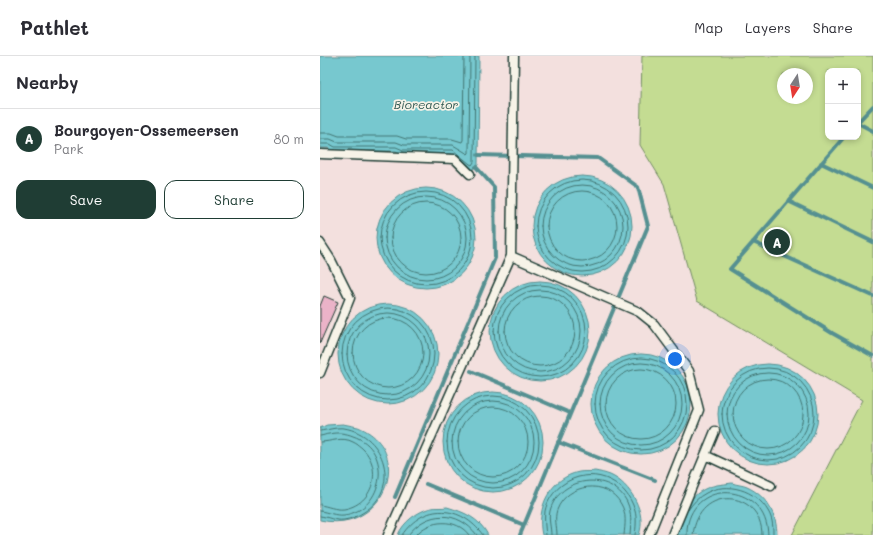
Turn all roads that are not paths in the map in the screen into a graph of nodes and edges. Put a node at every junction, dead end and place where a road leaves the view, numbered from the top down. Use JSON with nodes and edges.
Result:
{"nodes":[{"id":1,"x":514,"y":56,"type":"edge"},
{"id":2,"x":320,"y":154,"type":"edge"},
{"id":3,"x":470,"y":174,"type":"dead end"},
{"id":4,"x":320,"y":243,"type":"edge"},
{"id":5,"x":510,"y":256,"type":"junction"},
{"id":6,"x":320,"y":373,"type":"edge"},
{"id":7,"x":715,"y":431,"type":"dead end"},
{"id":8,"x":705,"y":456,"type":"junction"},
{"id":9,"x":771,"y":486,"type":"dead end"},
{"id":10,"x":388,"y":535,"type":"edge"},
{"id":11,"x":649,"y":535,"type":"edge"},
{"id":12,"x":672,"y":535,"type":"edge"}],
"edges":[{"from":1,"to":5,"type":"lane"},
{"from":2,"to":3,"type":"lane"},
{"from":4,"to":6,"type":"lane"},
{"from":5,"to":10,"type":"lane"},
{"from":5,"to":11,"type":"lane"},
{"from":7,"to":8,"type":"lane"},
{"from":8,"to":9,"type":"lane"},
{"from":8,"to":12,"type":"lane"}]}
